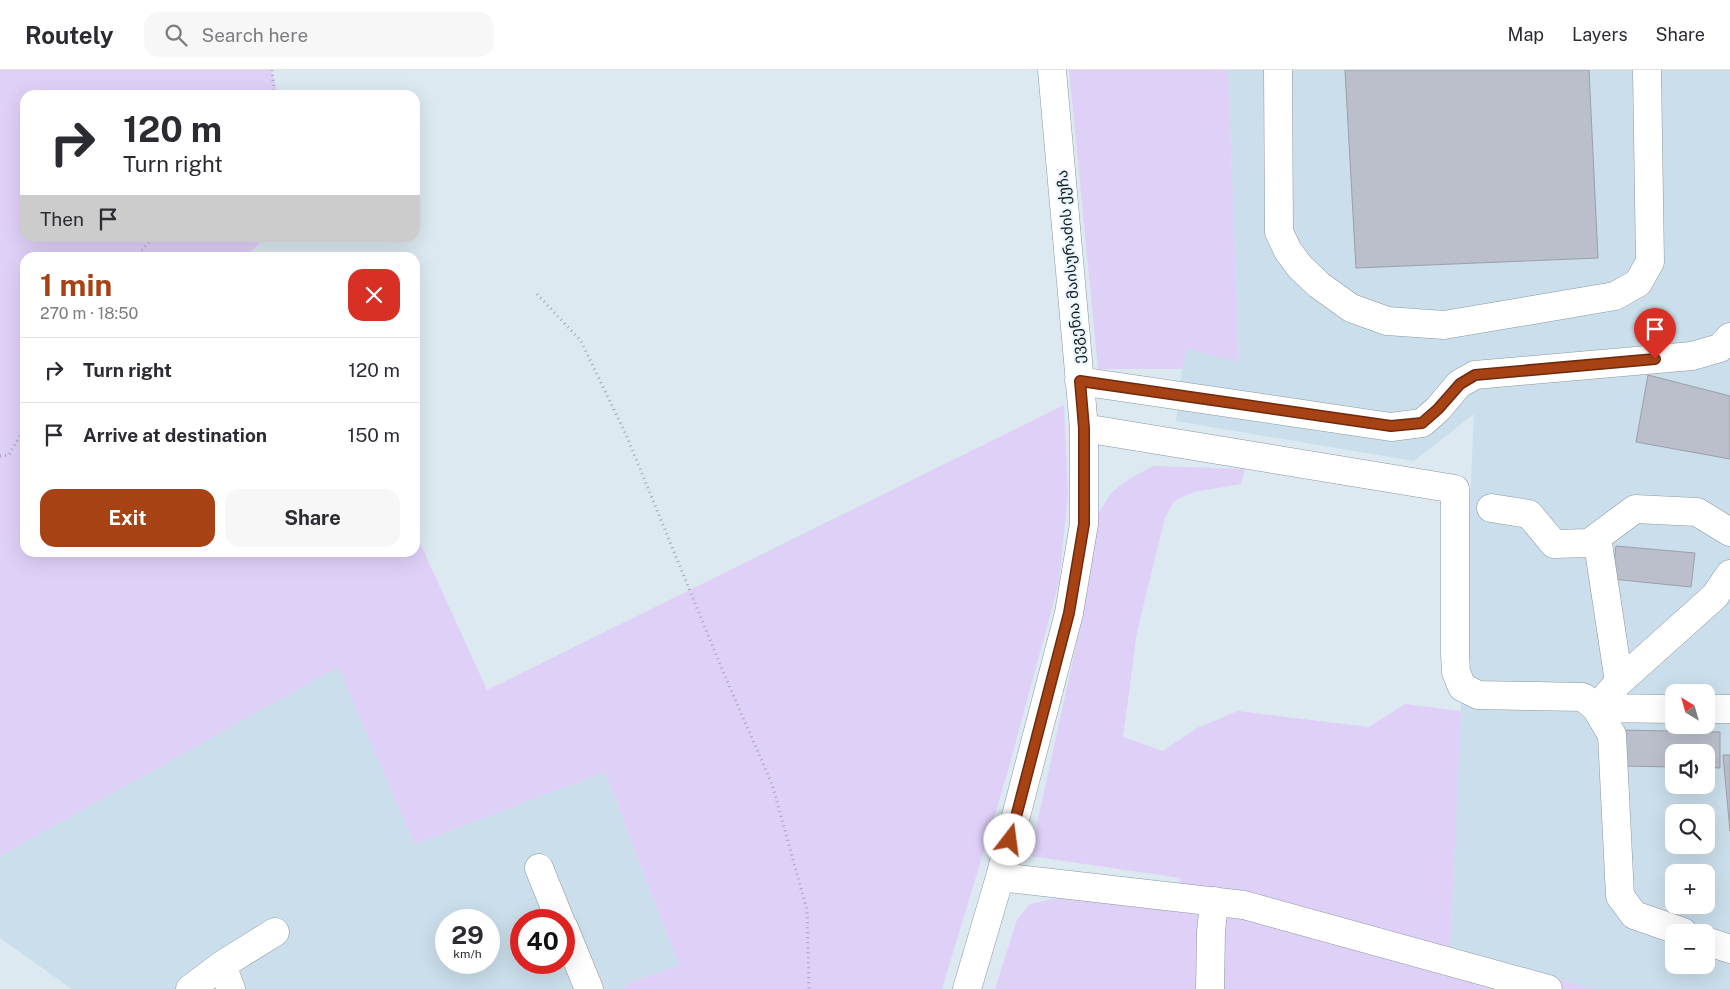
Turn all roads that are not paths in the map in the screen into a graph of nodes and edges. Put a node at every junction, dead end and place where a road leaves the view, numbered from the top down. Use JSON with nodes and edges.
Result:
{"nodes":[{"id":1,"x":1052,"y":70,"type":"edge"},
{"id":2,"x":1278,"y":70,"type":"edge"},
{"id":3,"x":1648,"y":70,"type":"edge"},
{"id":4,"x":1730,"y":337,"type":"edge"},
{"id":5,"x":1080,"y":381,"type":"junction"},
{"id":6,"x":1084,"y":428,"type":"junction"},
{"id":7,"x":1491,"y":508,"type":"dead end"},
{"id":8,"x":1730,"y":532,"type":"edge"},
{"id":9,"x":1597,"y":537,"type":"junction"},
{"id":10,"x":1730,"y":574,"type":"edge"},
{"id":11,"x":1620,"y":682,"type":"junction"},
{"id":12,"x":1596,"y":708,"type":"junction"},
{"id":13,"x":1665,"y":709,"type":"edge"},
{"id":14,"x":1715,"y":709,"type":"edge"},
{"id":15,"x":1730,"y":710,"type":"edge"},
{"id":16,"x":539,"y":868,"type":"dead end"},
{"id":17,"x":1000,"y":877,"type":"junction"},
{"id":18,"x":1214,"y":901,"type":"junction"},
{"id":19,"x":556,"y":909,"type":"edge"},
{"id":20,"x":1665,"y":926,"type":"edge"},
{"id":21,"x":275,"y":932,"type":"dead end"},
{"id":22,"x":1715,"y":944,"type":"edge"},
{"id":23,"x":1730,"y":950,"type":"edge"},
{"id":24,"x":575,"y":954,"type":"edge"},
{"id":25,"x":227,"y":977,"type":"edge"},
{"id":26,"x":190,"y":989,"type":"edge"},
{"id":27,"x":590,"y":989,"type":"edge"},
{"id":28,"x":967,"y":989,"type":"edge"},
{"id":29,"x":1210,"y":989,"type":"edge"},
{"id":30,"x":1548,"y":989,"type":"edge"}],
"edges":[{"from":1,"to":5,"type":"street","name":"ევგენია მაისურაძის ქუჩა"},
{"from":2,"to":3,"type":"street"},
{"from":4,"to":5,"type":"street"},
{"from":5,"to":6,"type":"street","name":"ევგენია მაისურაძის ქუჩა"},
{"from":6,"to":12,"type":"street"},
{"from":6,"to":17,"type":"street","name":"ევგენია მაისურაძის ქუჩა"},
{"from":7,"to":9,"type":"street"},
{"from":8,"to":9,"type":"street"},
{"from":9,"to":11,"type":"street"},
{"from":10,"to":11,"type":"street"},
{"from":11,"to":12,"type":"street"},
{"from":12,"to":13,"type":"street"},
{"from":12,"to":20,"type":"street"},
{"from":14,"to":15,"type":"street"},
{"from":16,"to":19,"type":"street"},
{"from":17,"to":18,"type":"street"},
{"from":17,"to":28,"type":"street","name":"ევგენია მაისურაძის ქუჩა"},
{"from":18,"to":29,"type":"street"},
{"from":18,"to":30,"type":"street"},
{"from":21,"to":25,"type":"street"},
{"from":22,"to":23,"type":"street"},
{"from":24,"to":27,"type":"street"},
{"from":25,"to":26,"type":"street"}]}
